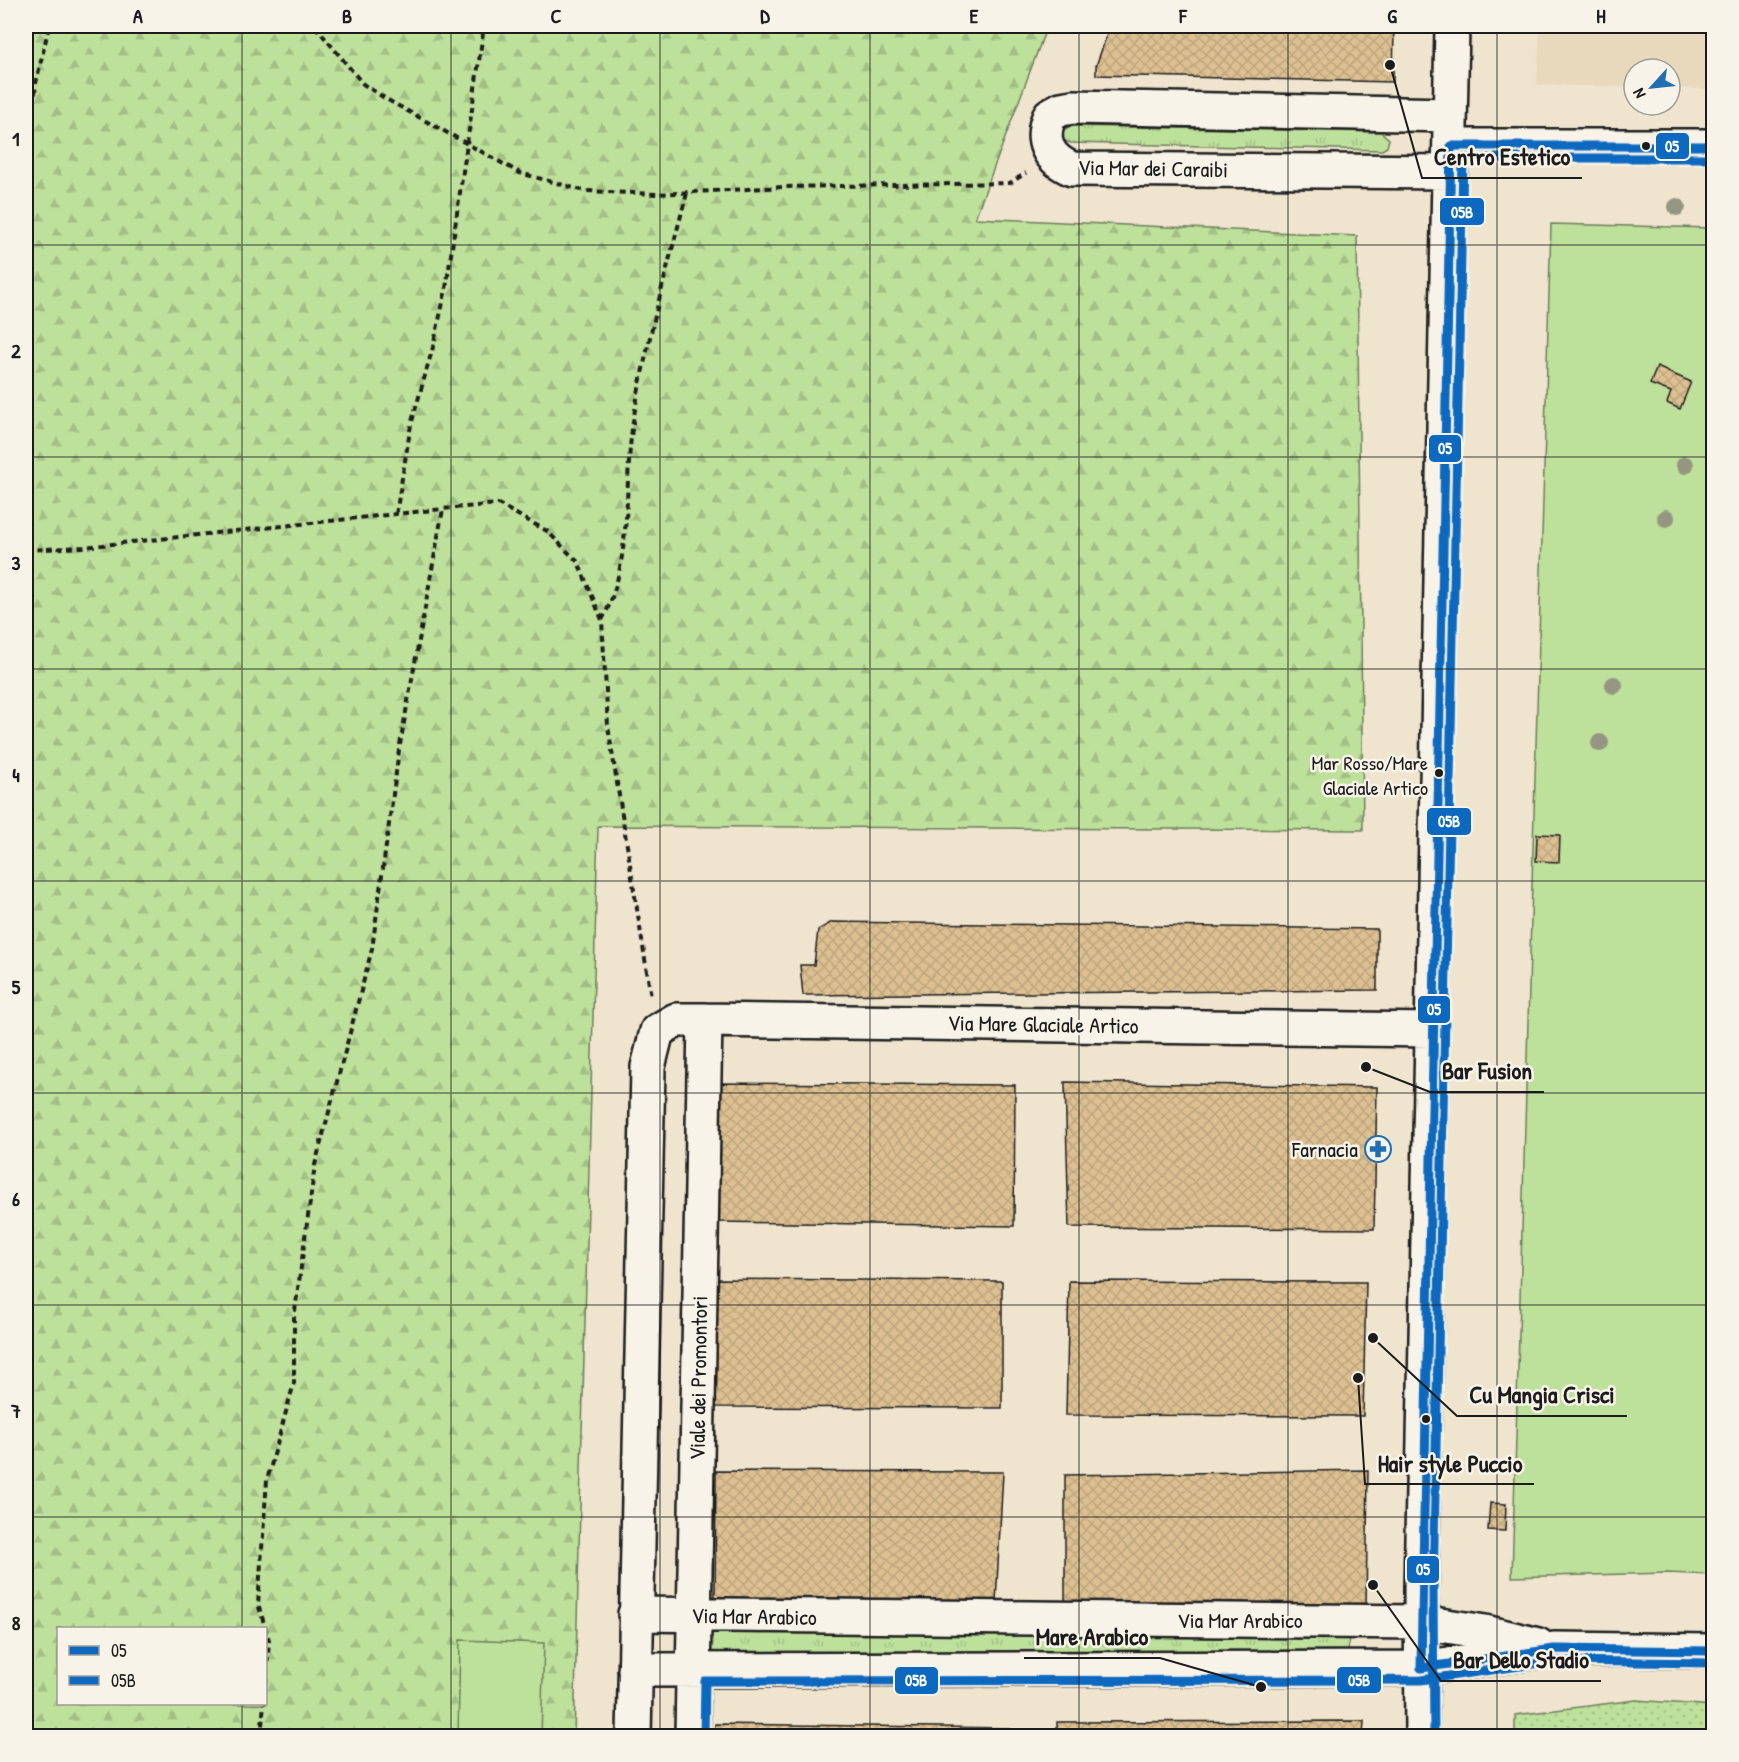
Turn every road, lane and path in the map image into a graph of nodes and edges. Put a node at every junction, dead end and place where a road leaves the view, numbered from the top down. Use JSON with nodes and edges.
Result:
{"nodes":[{"id":1,"x":49,"y":26,"type":"edge"},
{"id":2,"x":315,"y":26,"type":"edge"},
{"id":3,"x":483,"y":26,"type":"edge"},
{"id":4,"x":1452,"y":26,"type":"edge"},
{"id":5,"x":468,"y":144,"type":"junction"},
{"id":6,"x":1450,"y":144,"type":"junction"},
{"id":7,"x":1713,"y":146,"type":"edge"},
{"id":8,"x":1053,"y":158,"type":"junction"},
{"id":9,"x":26,"y":178,"type":"edge"},
{"id":10,"x":687,"y":193,"type":"junction"},
{"id":11,"x":443,"y":509,"type":"junction"},
{"id":12,"x":396,"y":514,"type":"junction"},
{"id":13,"x":26,"y":550,"type":"edge"},
{"id":14,"x":602,"y":620,"type":"junction"},
{"id":15,"x":705,"y":1020,"type":"junction"},
{"id":16,"x":1432,"y":1030,"type":"junction"},
{"id":17,"x":657,"y":1032,"type":"junction"},
{"id":18,"x":635,"y":1614,"type":"junction"},
{"id":19,"x":694,"y":1615,"type":"junction"},
{"id":20,"x":1421,"y":1622,"type":"junction"},
{"id":21,"x":265,"y":1627,"type":"edge"},
{"id":22,"x":267,"y":1633,"type":"edge"},
{"id":23,"x":1554,"y":1649,"type":"junction"},
{"id":24,"x":1713,"y":1651,"type":"edge"},
{"id":25,"x":1421,"y":1668,"type":"junction"},
{"id":26,"x":267,"y":1669,"type":"edge"},
{"id":27,"x":634,"y":1670,"type":"junction"},
{"id":28,"x":693,"y":1670,"type":"junction"},
{"id":29,"x":264,"y":1705,"type":"edge"},
{"id":30,"x":261,"y":1737,"type":"edge"},
{"id":31,"x":634,"y":1737,"type":"edge"},
{"id":32,"x":692,"y":1737,"type":"edge"},
{"id":33,"x":1422,"y":1737,"type":"edge"}],
"edges":[{"from":1,"to":9,"type":"path"},
{"from":2,"to":5,"type":"path"},
{"from":3,"to":5,"type":"path"},
{"from":4,"to":6,"type":"street"},
{"from":5,"to":10,"type":"path"},
{"from":5,"to":12,"type":"path"},
{"from":6,"to":7,"type":"street","name":"Via Mar dei Caraibi"},
{"from":6,"to":8,"type":"street","name":"Via Mar dei Caraibi"},
{"from":6,"to":8,"type":"street","name":"Via Mar dei Caraibi"},
{"from":6,"to":16,"type":"street"},
{"from":8,"to":10,"type":"path"},
{"from":10,"to":14,"type":"path"},
{"from":11,"to":12,"type":"path"},
{"from":11,"to":14,"type":"path"},
{"from":11,"to":21,"type":"path"},
{"from":12,"to":13,"type":"path"},
{"from":14,"to":17,"type":"path"},
{"from":15,"to":16,"type":"street","name":"Via Mare Glaciale Artico"},
{"from":15,"to":17,"type":"street","name":"Via Mare Glaciale Artico"},
{"from":15,"to":19,"type":"street","name":"Viale dei Promontori"},
{"from":16,"to":20,"type":"street"},
{"from":17,"to":18,"type":"street"},
{"from":18,"to":19,"type":"street","name":"Via Mar Arabico"},
{"from":18,"to":27,"type":"street"},
{"from":19,"to":20,"type":"street","name":"Via Mar Arabico"},
{"from":19,"to":28,"type":"street","name":"Viale dei Promontori"},
{"from":20,"to":23,"type":"street","name":"Via Mar Arabico"},
{"from":20,"to":25,"type":"street"},
{"from":22,"to":26,"type":"path"},
{"from":23,"to":24,"type":"street","name":"Via Mar Arabico"},
{"from":23,"to":25,"type":"street","name":"Via Mar Arabico"},
{"from":25,"to":28,"type":"street","name":"Via Mar Arabico"},
{"from":25,"to":33,"type":"street"},
{"from":27,"to":28,"type":"street","name":"Via Mar Arabico"},
{"from":27,"to":31,"type":"street"},
{"from":28,"to":32,"type":"street","name":"Viale dei Promontori"},
{"from":29,"to":30,"type":"path"}]}
